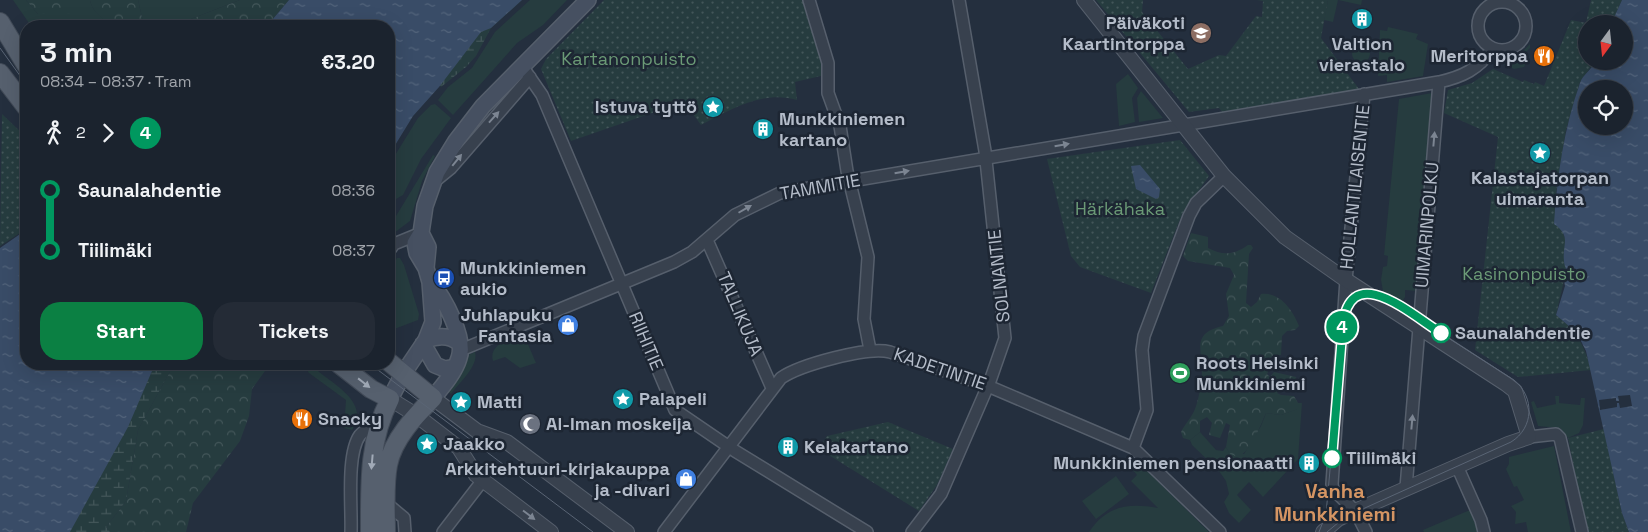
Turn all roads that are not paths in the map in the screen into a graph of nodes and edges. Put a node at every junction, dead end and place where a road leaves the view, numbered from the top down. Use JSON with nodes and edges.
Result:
{"nodes":[{"id":1,"x":588,"y":0,"type":"edge"},
{"id":2,"x":808,"y":0,"type":"edge"},
{"id":3,"x":959,"y":0,"type":"edge"},
{"id":4,"x":1084,"y":0,"type":"edge"},
{"id":5,"x":1515,"y":3,"type":"edge"},
{"id":6,"x":0,"y":22,"type":"edge"},
{"id":7,"x":1492,"y":49,"type":"junction"},
{"id":8,"x":20,"y":55,"type":"edge"},
{"id":9,"x":526,"y":72,"type":"junction"},
{"id":10,"x":0,"y":73,"type":"edge"},
{"id":11,"x":1439,"y":82,"type":"junction"},
{"id":12,"x":1364,"y":94,"type":"junction"},
{"id":13,"x":20,"y":98,"type":"edge"},
{"id":14,"x":1183,"y":124,"type":"junction"},
{"id":15,"x":986,"y":157,"type":"junction"},
{"id":16,"x":1224,"y":176,"type":"junction"},
{"id":17,"x":850,"y":181,"type":"junction"},
{"id":18,"x":421,"y":233,"type":"junction"},
{"id":19,"x":707,"y":240,"type":"junction"},
{"id":20,"x":395,"y":244,"type":"edge"},
{"id":21,"x":428,"y":275,"type":"junction"},
{"id":22,"x":1346,"y":280,"type":"junction"},
{"id":23,"x":622,"y":285,"type":"junction"},
{"id":24,"x":1419,"y":327,"type":"junction"},
{"id":25,"x":425,"y":342,"type":"junction"},
{"id":26,"x":460,"y":346,"type":"junction"},
{"id":27,"x":870,"y":350,"type":"junction"},
{"id":28,"x":395,"y":367,"type":"edge"},
{"id":29,"x":456,"y":367,"type":"junction"},
{"id":30,"x":348,"y":370,"type":"edge"},
{"id":31,"x":403,"y":374,"type":"junction"},
{"id":32,"x":988,"y":386,"type":"junction"},
{"id":33,"x":772,"y":388,"type":"junction"},
{"id":34,"x":433,"y":398,"type":"junction"},
{"id":35,"x":390,"y":400,"type":"junction"},
{"id":36,"x":416,"y":415,"type":"junction"},
{"id":37,"x":379,"y":422,"type":"junction"},
{"id":38,"x":1529,"y":437,"type":"junction"},
{"id":39,"x":729,"y":447,"type":"junction"},
{"id":40,"x":1133,"y":448,"type":"junction"},
{"id":41,"x":1458,"y":466,"type":"junction"},
{"id":42,"x":483,"y":480,"type":"junction"},
{"id":43,"x":1406,"y":488,"type":"junction"},
{"id":44,"x":386,"y":503,"type":"junction"},
{"id":45,"x":1354,"y":511,"type":"junction"},
{"id":46,"x":351,"y":532,"type":"edge"},
{"id":47,"x":370,"y":532,"type":"edge"},
{"id":48,"x":386,"y":532,"type":"edge"},
{"id":49,"x":404,"y":532,"type":"edge"},
{"id":50,"x":443,"y":532,"type":"edge"},
{"id":51,"x":551,"y":532,"type":"edge"},
{"id":52,"x":627,"y":532,"type":"edge"},
{"id":53,"x":664,"y":532,"type":"edge"},
{"id":54,"x":867,"y":532,"type":"edge"},
{"id":55,"x":912,"y":532,"type":"edge"},
{"id":56,"x":1220,"y":532,"type":"edge"},
{"id":57,"x":1323,"y":532,"type":"edge"},
{"id":58,"x":1366,"y":532,"type":"edge"},
{"id":59,"x":1484,"y":532,"type":"edge"},
{"id":60,"x":1582,"y":532,"type":"edge"}],
"edges":[{"from":1,"to":9,"type":"main road"},
{"from":2,"to":17,"type":"street"},
{"from":3,"to":15,"type":"street","name":"SOLNANTIE"},
{"from":4,"to":14,"type":"street"},
{"from":5,"to":7,"type":"street"},
{"from":5,"to":7,"type":"street"},
{"from":6,"to":8,"type":"main road"},
{"from":7,"to":11,"type":"street","name":"TAMMITIE"},
{"from":9,"to":18,"type":"main road"},
{"from":9,"to":23,"type":"street","name":"RIIHITIE"},
{"from":10,"to":13,"type":"main road"},
{"from":11,"to":12,"type":"street","name":"TAMMITIE"},
{"from":24,"to":11,"type":"street","name":"UIMARINPOLKU","one_way":true},
{"from":12,"to":14,"type":"street","name":"TAMMITIE"},
{"from":12,"to":22,"type":"street","name":"HOLLANTILAISENTIE"},
{"from":15,"to":14,"type":"street","name":"TAMMITIE","one_way":true},
{"from":14,"to":16,"type":"street"},
{"from":17,"to":15,"type":"street","name":"TAMMITIE","one_way":true},
{"from":15,"to":32,"type":"street","name":"SOLNANTIE"},
{"from":16,"to":22,"type":"street"},
{"from":16,"to":40,"type":"street"},
{"from":19,"to":17,"type":"street","name":"TAMMITIE","one_way":true},
{"from":17,"to":27,"type":"street"},
{"from":18,"to":20,"type":"street"},
{"from":18,"to":21,"type":"main road"},
{"from":19,"to":23,"type":"street","name":"TAMMITIE"},
{"from":19,"to":33,"type":"street","name":"TALLIKUJA"},
{"from":21,"to":25,"type":"main road"},
{"from":21,"to":26,"type":"main road"},
{"from":22,"to":24,"type":"street"},
{"from":22,"to":45,"type":"street","name":"HOLLANTILAISENTIE"},
{"from":23,"to":26,"type":"street","name":"TAMMITIE"},
{"from":23,"to":39,"type":"street","name":"RIIHITIE"},
{"from":24,"to":38,"type":"street"},
{"from":43,"to":24,"type":"street","name":"UIMARINPOLKU","one_way":true},
{"from":25,"to":26,"type":"main road"},
{"from":25,"to":29,"type":"main road"},
{"from":25,"to":31,"type":"main road"},
{"from":26,"to":29,"type":"main road"},
{"from":27,"to":32,"type":"street","name":"KADETINTIE"},
{"from":27,"to":33,"type":"street","name":"KADETINTIE"},
{"from":28,"to":31,"type":"main road"},
{"from":29,"to":34,"type":"main road"},
{"from":30,"to":35,"type":"main road","one_way":true},
{"from":31,"to":34,"type":"main road"},
{"from":31,"to":35,"type":"main road"},
{"from":32,"to":40,"type":"street","name":"KADETINTIE"},
{"from":32,"to":55,"type":"street","name":"SOLNANTIE"},
{"from":33,"to":39,"type":"street","name":"KADETINTIE"},
{"from":34,"to":36,"type":"main road"},
{"from":34,"to":52,"type":"street"},
{"from":35,"to":36,"type":"street"},
{"from":35,"to":37,"type":"main road"},
{"from":36,"to":42,"type":"street"},
{"from":36,"to":44,"type":"main road"},
{"from":37,"to":46,"type":"street"},
{"from":37,"to":47,"type":"main road","one_way":true},
{"from":38,"to":41,"type":"street"},
{"from":38,"to":60,"type":"street"},
{"from":39,"to":53,"type":"street","name":"KADETINTIE"},
{"from":39,"to":54,"type":"street","name":"RIIHITIE"},
{"from":40,"to":56,"type":"street","name":"KADETINTIE"},
{"from":41,"to":43,"type":"street"},
{"from":41,"to":59,"type":"street"},
{"from":42,"to":50,"type":"street"},
{"from":42,"to":51,"type":"street","one_way":true},
{"from":43,"to":45,"type":"street"},
{"from":44,"to":48,"type":"main road"},
{"from":44,"to":49,"type":"street"},
{"from":45,"to":57,"type":"street"},
{"from":45,"to":58,"type":"street"}]}
